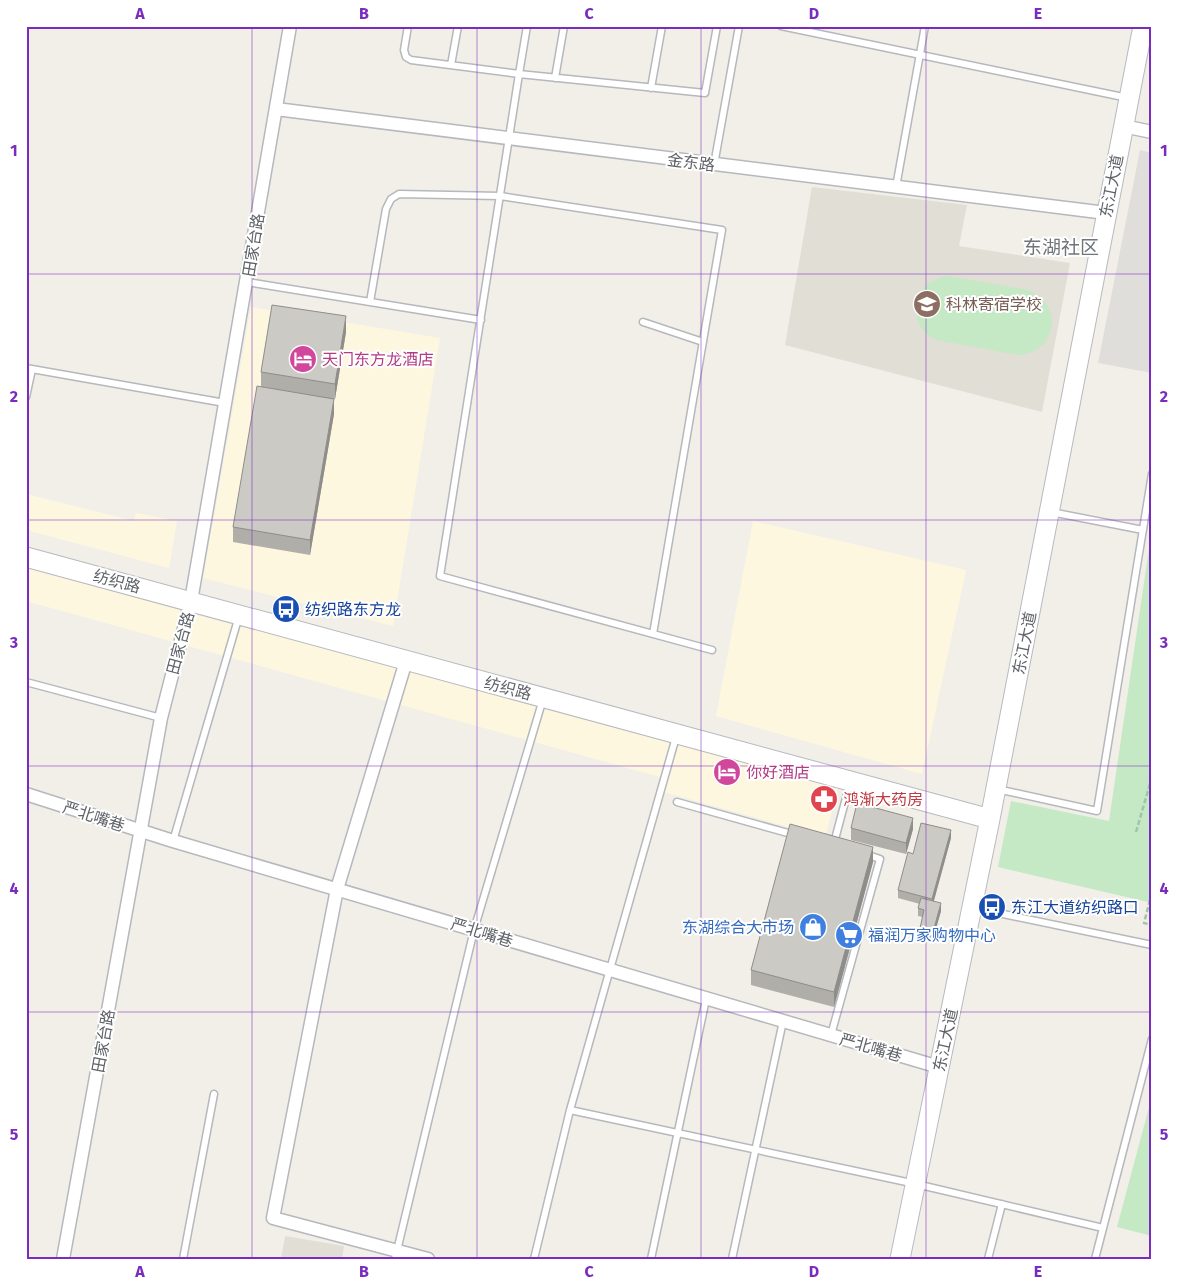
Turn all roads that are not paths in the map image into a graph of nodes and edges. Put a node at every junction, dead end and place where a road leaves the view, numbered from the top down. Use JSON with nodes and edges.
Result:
{"nodes":[{"id":1,"x":290,"y":26,"type":"edge"},
{"id":2,"x":408,"y":26,"type":"edge"},
{"id":3,"x":458,"y":26,"type":"edge"},
{"id":4,"x":527,"y":26,"type":"edge"},
{"id":5,"x":564,"y":26,"type":"edge"},
{"id":6,"x":662,"y":26,"type":"edge"},
{"id":7,"x":717,"y":26,"type":"edge"},
{"id":8,"x":739,"y":26,"type":"edge"},
{"id":9,"x":781,"y":26,"type":"edge"},
{"id":10,"x":925,"y":26,"type":"edge"},
{"id":11,"x":1143,"y":26,"type":"edge"},
{"id":12,"x":919,"y":55,"type":"junction"},
{"id":13,"x":451,"y":65,"type":"junction"},
{"id":14,"x":519,"y":74,"type":"junction"},
{"id":15,"x":555,"y":78,"type":"junction"},
{"id":16,"x":651,"y":88,"type":"junction"},
{"id":17,"x":1129,"y":98,"type":"junction"},
{"id":18,"x":276,"y":109,"type":"junction"},
{"id":19,"x":1123,"y":126,"type":"junction"},
{"id":20,"x":1152,"y":132,"type":"edge"},
{"id":21,"x":509,"y":139,"type":"junction"},
{"id":22,"x":714,"y":165,"type":"junction"},
{"id":23,"x":896,"y":187,"type":"junction"},
{"id":24,"x":500,"y":196,"type":"junction"},
{"id":25,"x":1106,"y":213,"type":"junction"},
{"id":26,"x":247,"y":282,"type":"junction"},
{"id":27,"x":370,"y":302,"type":"junction"},
{"id":28,"x":480,"y":320,"type":"junction"},
{"id":29,"x":643,"y":322,"type":"dead end"},
{"id":30,"x":703,"y":342,"type":"junction"},
{"id":31,"x":29,"y":369,"type":"edge"},
{"id":32,"x":26,"y":397,"type":"edge"},
{"id":33,"x":225,"y":403,"type":"junction"},
{"id":34,"x":1152,"y":474,"type":"edge"},
{"id":35,"x":1049,"y":511,"type":"junction"},
{"id":36,"x":1143,"y":530,"type":"junction"},
{"id":37,"x":26,"y":557,"type":"edge"},
{"id":38,"x":191,"y":601,"type":"junction"},
{"id":39,"x":240,"y":614,"type":"junction"},
{"id":40,"x":653,"y":634,"type":"junction"},
{"id":41,"x":712,"y":650,"type":"dead end"},
{"id":42,"x":406,"y":661,"type":"junction"},
{"id":43,"x":26,"y":682,"type":"edge"},
{"id":44,"x":543,"y":698,"type":"junction"},
{"id":45,"x":161,"y":718,"type":"junction"},
{"id":46,"x":677,"y":735,"type":"junction"},
{"id":47,"x":850,"y":781,"type":"junction"},
{"id":48,"x":996,"y":789,"type":"junction"},
{"id":49,"x":26,"y":794,"type":"edge"},
{"id":50,"x":677,"y":802,"type":"dead end"},
{"id":51,"x":990,"y":819,"type":"junction"},
{"id":52,"x":141,"y":831,"type":"junction"},
{"id":53,"x":806,"y":838,"type":"edge"},
{"id":54,"x":173,"y":841,"type":"junction"},
{"id":55,"x":824,"y":843,"type":"edge"},
{"id":56,"x":833,"y":846,"type":"junction"},
{"id":57,"x":842,"y":848,"type":"edge"},
{"id":58,"x":861,"y":853,"type":"edge"},
{"id":59,"x":337,"y":890,"type":"junction"},
{"id":60,"x":972,"y":907,"type":"junction"},
{"id":61,"x":474,"y":930,"type":"junction"},
{"id":62,"x":1152,"y":945,"type":"edge"},
{"id":63,"x":610,"y":970,"type":"junction"},
{"id":64,"x":706,"y":999,"type":"junction"},
{"id":65,"x":783,"y":1022,"type":"junction"},
{"id":66,"x":831,"y":1035,"type":"junction"},
{"id":67,"x":1152,"y":1040,"type":"edge"},
{"id":68,"x":939,"y":1067,"type":"junction"},
{"id":69,"x":214,"y":1094,"type":"dead end"},
{"id":70,"x":570,"y":1110,"type":"junction"},
{"id":71,"x":678,"y":1133,"type":"junction"},
{"id":72,"x":756,"y":1149,"type":"junction"},
{"id":73,"x":916,"y":1184,"type":"junction"},
{"id":74,"x":1002,"y":1204,"type":"junction"},
{"id":75,"x":1103,"y":1228,"type":"junction"},
{"id":76,"x":396,"y":1255,"type":"edge"},
{"id":77,"x":63,"y":1259,"type":"edge"},
{"id":78,"x":183,"y":1259,"type":"edge"},
{"id":79,"x":428,"y":1259,"type":"edge"},
{"id":80,"x":534,"y":1259,"type":"edge"},
{"id":81,"x":651,"y":1259,"type":"edge"},
{"id":82,"x":732,"y":1259,"type":"edge"},
{"id":83,"x":900,"y":1259,"type":"edge"},
{"id":84,"x":988,"y":1259,"type":"edge"},
{"id":85,"x":1095,"y":1259,"type":"edge"}],
"edges":[{"from":1,"to":18,"type":"street","name":"田家台路"},
{"from":2,"to":13,"type":"lane"},
{"from":3,"to":13,"type":"lane"},
{"from":4,"to":14,"type":"lane"},
{"from":5,"to":15,"type":"lane"},
{"from":6,"to":16,"type":"lane"},
{"from":7,"to":16,"type":"lane"},
{"from":8,"to":22,"type":"lane"},
{"from":9,"to":12,"type":"lane"},
{"from":10,"to":12,"type":"lane"},
{"from":11,"to":17,"type":"street","name":"东江大道"},
{"from":12,"to":17,"type":"lane"},
{"from":12,"to":23,"type":"lane"},
{"from":13,"to":14,"type":"lane"},
{"from":14,"to":15,"type":"lane"},
{"from":14,"to":21,"type":"lane"},
{"from":15,"to":16,"type":"lane"},
{"from":17,"to":19,"type":"street","name":"东江大道"},
{"from":18,"to":21,"type":"street","name":"金东路"},
{"from":18,"to":26,"type":"street","name":"田家台路"},
{"from":19,"to":20,"type":"street"},
{"from":19,"to":25,"type":"street","name":"东江大道"},
{"from":21,"to":22,"type":"street","name":"金东路"},
{"from":21,"to":24,"type":"lane"},
{"from":22,"to":23,"type":"street","name":"金东路"},
{"from":23,"to":25,"type":"street","name":"金东路"},
{"from":24,"to":27,"type":"lane"},
{"from":24,"to":28,"type":"lane"},
{"from":24,"to":30,"type":"lane"},
{"from":25,"to":35,"type":"street","name":"东江大道"},
{"from":26,"to":27,"type":"lane"},
{"from":26,"to":33,"type":"street","name":"田家台路"},
{"from":27,"to":28,"type":"lane"},
{"from":28,"to":40,"type":"lane"},
{"from":29,"to":30,"type":"lane"},
{"from":30,"to":40,"type":"lane"},
{"from":31,"to":32,"type":"lane"},
{"from":31,"to":33,"type":"lane"},
{"from":33,"to":38,"type":"street","name":"田家台路"},
{"from":34,"to":36,"type":"lane"},
{"from":35,"to":36,"type":"lane"},
{"from":35,"to":48,"type":"street","name":"东江大道"},
{"from":36,"to":48,"type":"lane"},
{"from":37,"to":38,"type":"street","name":"纺织路"},
{"from":38,"to":39,"type":"street","name":"纺织路"},
{"from":38,"to":45,"type":"street","name":"田家台路"},
{"from":39,"to":42,"type":"street","name":"纺织路"},
{"from":39,"to":54,"type":"lane"},
{"from":40,"to":41,"type":"lane"},
{"from":42,"to":44,"type":"street","name":"纺织路"},
{"from":42,"to":59,"type":"street"},
{"from":43,"to":45,"type":"lane"},
{"from":44,"to":46,"type":"street","name":"纺织路"},
{"from":44,"to":61,"type":"lane"},
{"from":45,"to":52,"type":"street","name":"田家台路"},
{"from":46,"to":47,"type":"street","name":"纺织路"},
{"from":46,"to":63,"type":"lane"},
{"from":47,"to":51,"type":"street","name":"纺织路"},
{"from":47,"to":56,"type":"lane"},
{"from":48,"to":51,"type":"street","name":"东江大道"},
{"from":49,"to":52,"type":"street","name":"严北嘴巷"},
{"from":50,"to":53,"type":"lane"},
{"from":51,"to":60,"type":"street","name":"东江大道"},
{"from":52,"to":54,"type":"street","name":"严北嘴巷"},
{"from":52,"to":77,"type":"street","name":"田家台路"},
{"from":54,"to":59,"type":"street","name":"严北嘴巷"},
{"from":55,"to":56,"type":"lane"},
{"from":56,"to":57,"type":"lane"},
{"from":58,"to":66,"type":"lane"},
{"from":59,"to":61,"type":"street","name":"严北嘴巷"},
{"from":59,"to":76,"type":"street"},
{"from":60,"to":62,"type":"lane"},
{"from":60,"to":68,"type":"street","name":"东江大道"},
{"from":61,"to":63,"type":"street","name":"严北嘴巷"},
{"from":61,"to":76,"type":"lane"},
{"from":63,"to":64,"type":"street","name":"严北嘴巷"},
{"from":63,"to":70,"type":"lane"},
{"from":64,"to":65,"type":"street","name":"严北嘴巷"},
{"from":64,"to":71,"type":"lane"},
{"from":65,"to":66,"type":"street","name":"严北嘴巷"},
{"from":65,"to":72,"type":"lane"},
{"from":66,"to":68,"type":"street","name":"严北嘴巷"},
{"from":67,"to":75,"type":"lane"},
{"from":68,"to":73,"type":"street","name":"东江大道"},
{"from":69,"to":78,"type":"lane"},
{"from":70,"to":71,"type":"lane"},
{"from":70,"to":80,"type":"lane"},
{"from":71,"to":72,"type":"lane"},
{"from":71,"to":81,"type":"lane"},
{"from":72,"to":73,"type":"lane"},
{"from":72,"to":82,"type":"lane"},
{"from":73,"to":74,"type":"lane"},
{"from":73,"to":83,"type":"street","name":"东江大道"},
{"from":74,"to":75,"type":"lane"},
{"from":74,"to":84,"type":"lane"},
{"from":75,"to":85,"type":"lane"},
{"from":76,"to":79,"type":"street"}]}
